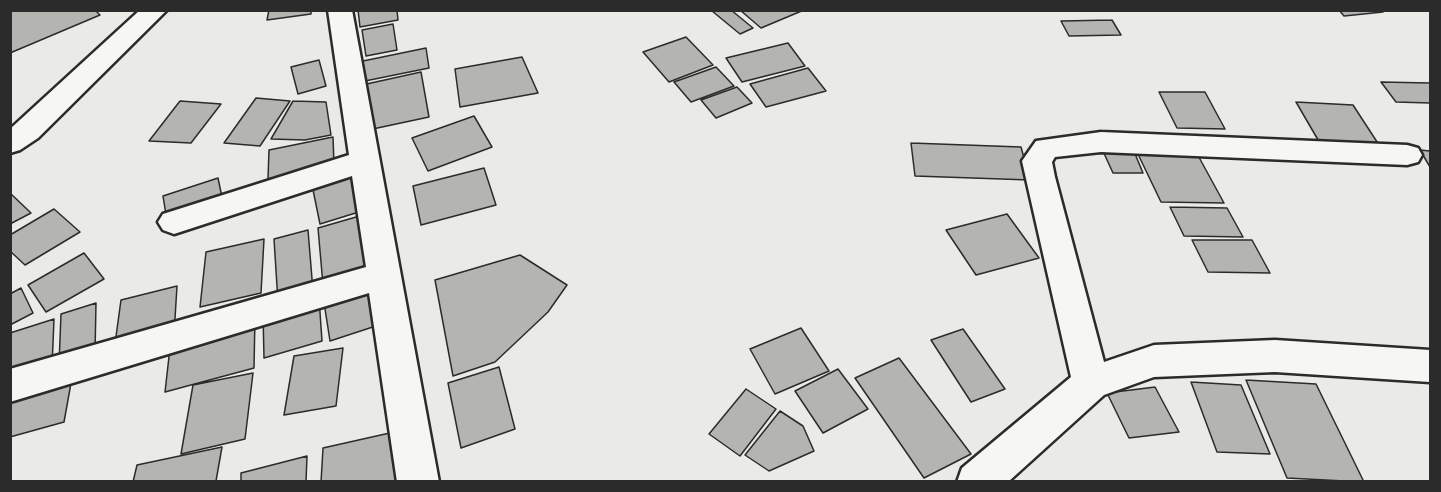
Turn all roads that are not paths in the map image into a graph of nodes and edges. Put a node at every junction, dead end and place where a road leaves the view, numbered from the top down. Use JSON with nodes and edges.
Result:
{"nodes":[{"id":1,"x":155,"y":10,"type":"edge"},
{"id":2,"x":340,"y":10,"type":"edge"},
{"id":3,"x":16,"y":130,"type":"edge"},
{"id":4,"x":1407,"y":155,"type":"dead end"},
{"id":5,"x":363,"y":161,"type":"junction"},
{"id":6,"x":174,"y":222,"type":"dead end"},
{"id":7,"x":383,"y":275,"type":"junction"},
{"id":8,"x":1431,"y":366,"type":"edge"},
{"id":9,"x":1091,"y":383,"type":"junction"},
{"id":10,"x":10,"y":386,"type":"edge"},
{"id":11,"x":418,"y":482,"type":"edge"},
{"id":12,"x":977,"y":482,"type":"edge"}],
"edges":[{"from":1,"to":3,"type":"street"},
{"from":2,"to":5,"type":"street"},
{"from":4,"to":9,"type":"street"},
{"from":5,"to":6,"type":"street"},
{"from":5,"to":7,"type":"street"},
{"from":7,"to":10,"type":"street"},
{"from":7,"to":11,"type":"street"},
{"from":8,"to":9,"type":"street"},
{"from":9,"to":12,"type":"street"}]}
